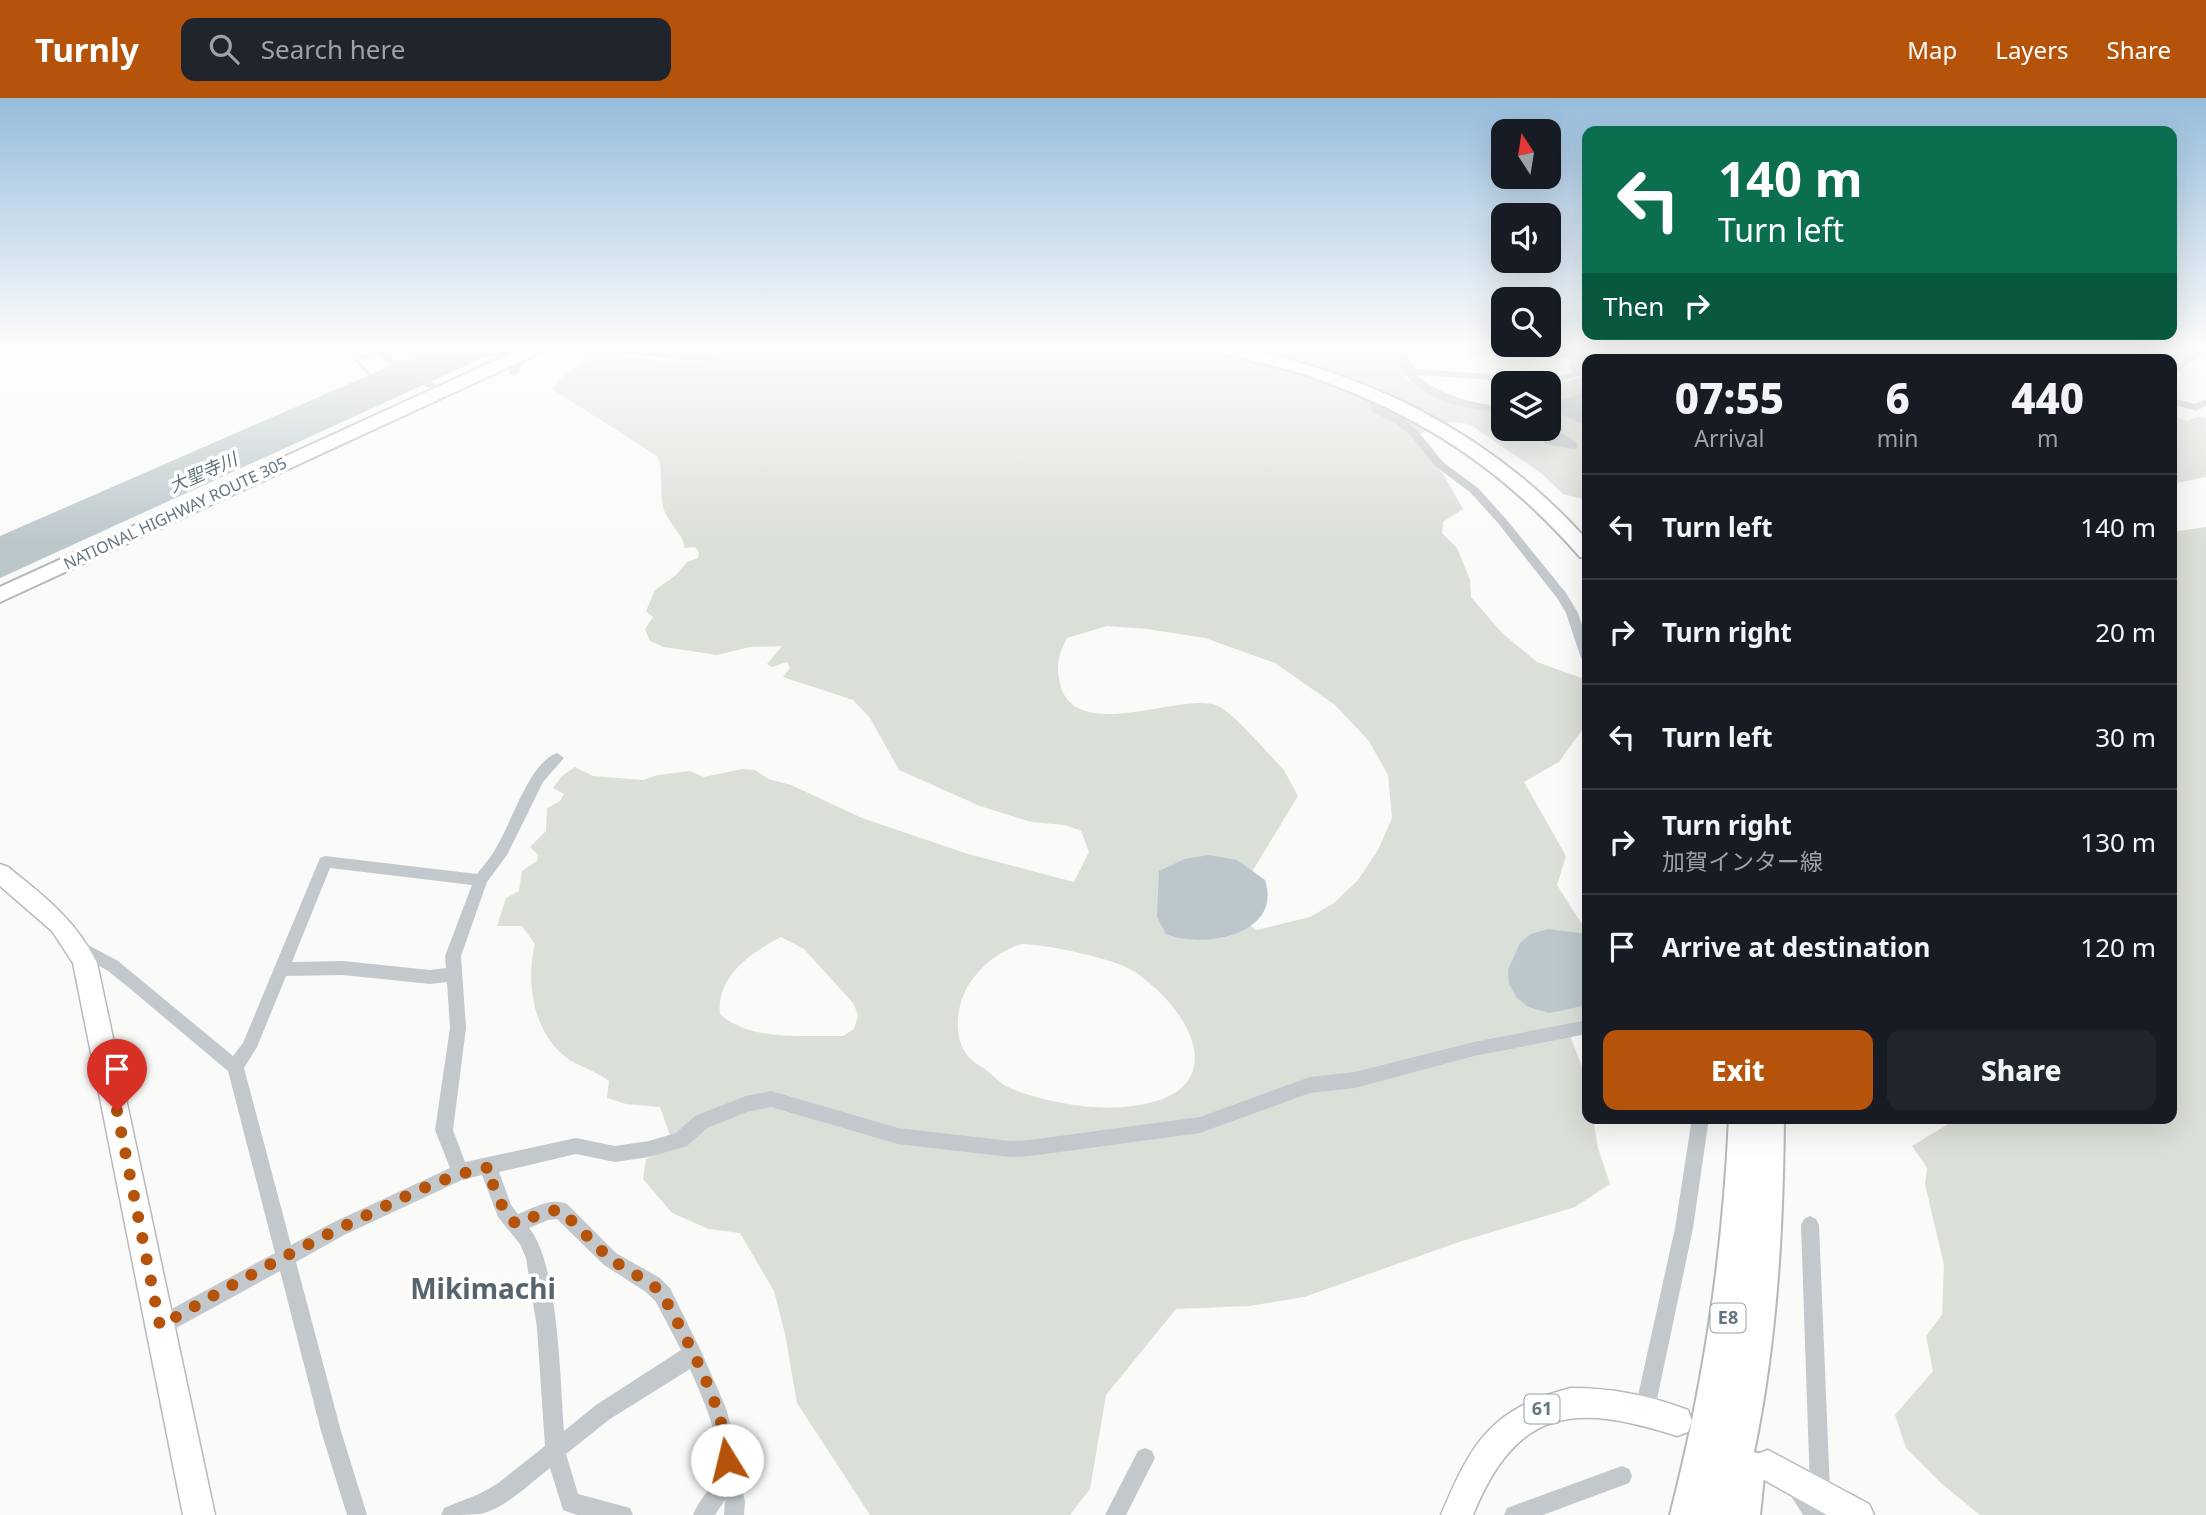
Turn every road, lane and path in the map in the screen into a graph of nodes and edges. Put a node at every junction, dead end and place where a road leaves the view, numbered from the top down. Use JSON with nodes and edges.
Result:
{"nodes":[{"id":1,"x":397,"y":411,"type":"edge"},
{"id":2,"x":1378,"y":411,"type":"edge"},
{"id":3,"x":1407,"y":411,"type":"edge"},
{"id":4,"x":1426,"y":411,"type":"edge"},
{"id":5,"x":1582,"y":526,"type":"edge"},
{"id":6,"x":1582,"y":546,"type":"edge"},
{"id":7,"x":0,"y":595,"type":"edge"},
{"id":8,"x":1582,"y":643,"type":"edge"},
{"id":9,"x":557,"y":758,"type":"dead end"},
{"id":10,"x":0,"y":873,"type":"edge"},
{"id":11,"x":481,"y":880,"type":"junction"},
{"id":12,"x":79,"y":946,"type":"junction"},
{"id":13,"x":281,"y":968,"type":"junction"},
{"id":14,"x":454,"y":974,"type":"junction"},
{"id":15,"x":1582,"y":1028,"type":"edge"},
{"id":16,"x":234,"y":1067,"type":"junction"},
{"id":17,"x":1699,"y":1124,"type":"edge"},
{"id":18,"x":1744,"y":1124,"type":"edge"},
{"id":19,"x":1769,"y":1124,"type":"edge"},
{"id":20,"x":490,"y":1167,"type":"junction"},
{"id":21,"x":460,"y":1172,"type":"junction"},
{"id":22,"x":516,"y":1224,"type":"junction"},
{"id":23,"x":1811,"y":1225,"type":"dead end"},
{"id":24,"x":287,"y":1255,"type":"junction"},
{"id":25,"x":160,"y":1326,"type":"junction"},
{"id":26,"x":1757,"y":1337,"type":"junction"},
{"id":27,"x":691,"y":1353,"type":"junction"},
{"id":28,"x":1645,"y":1409,"type":"junction"},
{"id":29,"x":1677,"y":1421,"type":"dead end"},
{"id":30,"x":555,"y":1451,"type":"junction"},
{"id":31,"x":1145,"y":1458,"type":"dead end"},
{"id":32,"x":1778,"y":1470,"type":"dead end"},
{"id":33,"x":727,"y":1474,"type":"junction"},
{"id":34,"x":1622,"y":1476,"type":"dead end"},
{"id":35,"x":1818,"y":1504,"type":"edge"},
{"id":36,"x":199,"y":1515,"type":"edge"},
{"id":37,"x":356,"y":1515,"type":"edge"},
{"id":38,"x":451,"y":1515,"type":"edge"},
{"id":39,"x":623,"y":1515,"type":"edge"},
{"id":40,"x":703,"y":1515,"type":"edge"},
{"id":41,"x":734,"y":1515,"type":"edge"},
{"id":42,"x":1115,"y":1515,"type":"edge"},
{"id":43,"x":1457,"y":1515,"type":"edge"},
{"id":44,"x":1514,"y":1515,"type":"edge"},
{"id":45,"x":1688,"y":1515,"type":"edge"},
{"id":46,"x":1723,"y":1515,"type":"edge"},
{"id":47,"x":1742,"y":1515,"type":"edge"},
{"id":48,"x":1858,"y":1515,"type":"edge"}],
"edges":[{"from":1,"to":7,"type":"highway","name":"NATIONAL HIGHWAY ROUTE 305"},
{"from":2,"to":8,"type":"street"},
{"from":3,"to":6,"type":"highway"},
{"from":4,"to":5,"type":"highway"},
{"from":9,"to":11,"type":"street"},
{"from":10,"to":12,"type":"main road"},
{"from":11,"to":13,"type":"street"},
{"from":11,"to":14,"type":"street"},
{"from":12,"to":16,"type":"street"},
{"from":12,"to":25,"type":"main road"},
{"from":13,"to":14,"type":"street"},
{"from":13,"to":16,"type":"street"},
{"from":14,"to":21,"type":"street"},
{"from":15,"to":20,"type":"street"},
{"from":16,"to":24,"type":"street"},
{"from":17,"to":28,"type":"street"},
{"from":18,"to":45,"type":"highway","number":"E8"},
{"from":19,"to":26,"type":"highway","number":"E8"},
{"from":20,"to":21,"type":"street"},
{"from":20,"to":22,"type":"street"},
{"from":21,"to":24,"type":"street"},
{"from":22,"to":27,"type":"street"},
{"from":22,"to":30,"type":"street"},
{"from":23,"to":35,"type":"street"},
{"from":24,"to":25,"type":"street"},
{"from":24,"to":37,"type":"street"},
{"from":25,"to":36,"type":"main road"},
{"from":26,"to":46,"type":"highway","number":"E8"},
{"from":26,"to":47,"type":"highway"},
{"from":27,"to":30,"type":"street"},
{"from":27,"to":33,"type":"street"},
{"from":28,"to":29,"type":"main road","number":"61"},
{"from":28,"to":43,"type":"main road","number":"61"},
{"from":30,"to":38,"type":"street"},
{"from":30,"to":39,"type":"street"},
{"from":31,"to":42,"type":"street"},
{"from":32,"to":35,"type":"main road"},
{"from":33,"to":40,"type":"street"},
{"from":33,"to":41,"type":"street"},
{"from":34,"to":44,"type":"street"},
{"from":35,"to":48,"type":"main road"}]}
